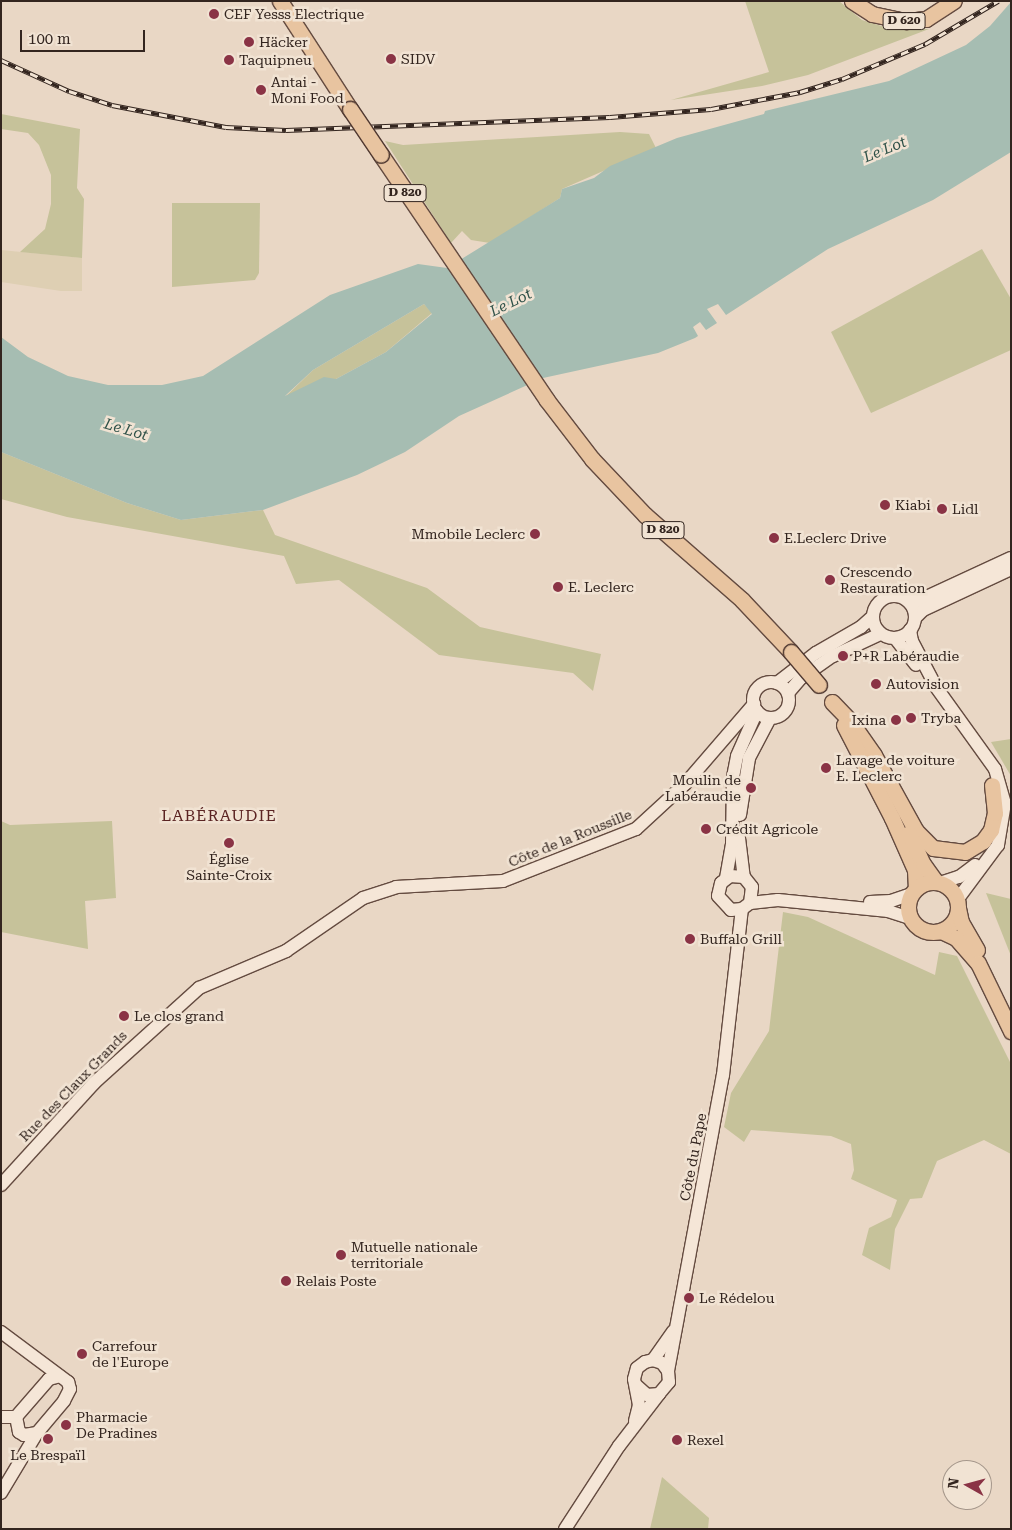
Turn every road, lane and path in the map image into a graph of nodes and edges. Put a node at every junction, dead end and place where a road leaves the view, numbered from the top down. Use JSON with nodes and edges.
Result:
{"nodes":[{"id":1,"x":272,"y":1,"type":"edge"},
{"id":2,"x":280,"y":1,"type":"edge"},
{"id":3,"x":852,"y":1,"type":"edge"},
{"id":4,"x":954,"y":1,"type":"edge"},
{"id":5,"x":306,"y":42,"type":"junction"},
{"id":6,"x":1011,"y":558,"type":"edge"},
{"id":7,"x":1011,"y":569,"type":"edge"},
{"id":8,"x":907,"y":600,"type":"junction"},
{"id":9,"x":872,"y":617,"type":"junction"},
{"id":10,"x":913,"y":624,"type":"junction"},
{"id":11,"x":880,"y":634,"type":"junction"},
{"id":12,"x":895,"y":638,"type":"junction"},
{"id":13,"x":777,"y":683,"type":"junction"},
{"id":14,"x":788,"y":693,"type":"junction"},
{"id":15,"x":832,"y":702,"type":"junction"},
{"id":16,"x":755,"y":708,"type":"junction"},
{"id":17,"x":770,"y":718,"type":"junction"},
{"id":18,"x":992,"y":785,"type":"junction"},
{"id":19,"x":726,"y":878,"type":"junction"},
{"id":20,"x":748,"y":882,"type":"junction"},
{"id":21,"x":938,"y":882,"type":"junction"},
{"id":22,"x":914,"y":891,"type":"junction"},
{"id":23,"x":376,"y":894,"type":"joint"},
{"id":24,"x":957,"y":904,"type":"junction"},
{"id":25,"x":746,"y":906,"type":"junction"},
{"id":26,"x":726,"y":907,"type":"junction"},
{"id":27,"x":910,"y":918,"type":"junction"},
{"id":28,"x":941,"y":931,"type":"junction"},
{"id":29,"x":731,"y":999,"type":"junction"},
{"id":30,"x":1011,"y":1016,"type":"edge"},
{"id":31,"x":1011,"y":1031,"type":"edge"},
{"id":32,"x":1,"y":1184,"type":"edge"},
{"id":33,"x":678,"y":1320,"type":"junction"},
{"id":34,"x":1,"y":1332,"type":"edge"},
{"id":35,"x":654,"y":1360,"type":"junction"},
{"id":36,"x":668,"y":1371,"type":"junction"},
{"id":37,"x":57,"y":1376,"type":"junction"},
{"id":38,"x":636,"y":1385,"type":"junction"},
{"id":39,"x":658,"y":1394,"type":"junction"},
{"id":40,"x":1,"y":1417,"type":"edge"},
{"id":41,"x":1,"y":1422,"type":"edge"},
{"id":42,"x":17,"y":1425,"type":"junction"},
{"id":43,"x":634,"y":1426,"type":"junction"},
{"id":44,"x":36,"y":1433,"type":"junction"},
{"id":45,"x":18,"y":1465,"type":"junction"},
{"id":46,"x":1,"y":1493,"type":"edge"},
{"id":47,"x":565,"y":1529,"type":"edge"}],
"edges":[{"from":1,"to":5,"type":"main road","number":"D 820"},
{"from":2,"to":5,"type":"main road","number":"D 820"},
{"from":3,"to":4,"type":"main road","number":"D 620"},
{"from":5,"to":15,"type":"main road","number":"D 820","bridge":true},
{"from":6,"to":8,"type":"street"},
{"from":7,"to":10,"type":"street"},
{"from":8,"to":9,"type":"street"},
{"from":8,"to":10,"type":"street"},
{"from":9,"to":11,"type":"street"},
{"from":9,"to":13,"type":"street"},
{"from":10,"to":12,"type":"street"},
{"from":10,"to":24,"type":"street"},
{"from":11,"to":12,"type":"street"},
{"from":11,"to":14,"type":"street"},
{"from":12,"to":18,"type":"street"},
{"from":13,"to":14,"type":"street"},
{"from":13,"to":16,"type":"street"},
{"from":14,"to":17,"type":"street"},
{"from":15,"to":18,"type":"main road"},
{"from":15,"to":21,"type":"main road","number":"D 820"},
{"from":15,"to":22,"type":"main road","number":"D 820"},
{"from":16,"to":17,"type":"street"},
{"from":16,"to":19,"type":"street"},
{"from":16,"to":23,"type":"street","name":"Côte de la Roussille"},
{"from":17,"to":20,"type":"street"},
{"from":18,"to":21,"type":"street"},
{"from":19,"to":20,"type":"street"},
{"from":19,"to":26,"type":"street"},
{"from":20,"to":22,"type":"street"},
{"from":20,"to":25,"type":"street"},
{"from":21,"to":22,"type":"main road"},
{"from":21,"to":24,"type":"main road"},
{"from":22,"to":27,"type":"main road"},
{"from":23,"to":32,"type":"street","name":"Rue des Claux Grands"},
{"from":24,"to":28,"type":"main road"},
{"from":24,"to":30,"type":"main road"},
{"from":25,"to":26,"type":"street"},
{"from":25,"to":27,"type":"street"},
{"from":25,"to":29,"type":"street","name":"Côte du Pape"},
{"from":26,"to":29,"type":"street","name":"Côte du Pape"},
{"from":27,"to":28,"type":"main road"},
{"from":28,"to":31,"type":"main road"},
{"from":29,"to":33,"type":"street","name":"Côte du Pape"},
{"from":33,"to":35,"type":"street","name":"Côte du Pape"},
{"from":33,"to":36,"type":"street","name":"Côte du Pape"},
{"from":34,"to":37,"type":"street"},
{"from":35,"to":36,"type":"street"},
{"from":35,"to":38,"type":"street"},
{"from":36,"to":39,"type":"street"},
{"from":37,"to":42,"type":"street"},
{"from":37,"to":44,"type":"street"},
{"from":38,"to":39,"type":"street"},
{"from":38,"to":43,"type":"street"},
{"from":39,"to":43,"type":"street"},
{"from":40,"to":42,"type":"street"},
{"from":41,"to":42,"type":"street"},
{"from":42,"to":44,"type":"street"},
{"from":42,"to":45,"type":"street"},
{"from":43,"to":47,"type":"street"},
{"from":44,"to":45,"type":"street"},
{"from":45,"to":46,"type":"street"}]}
